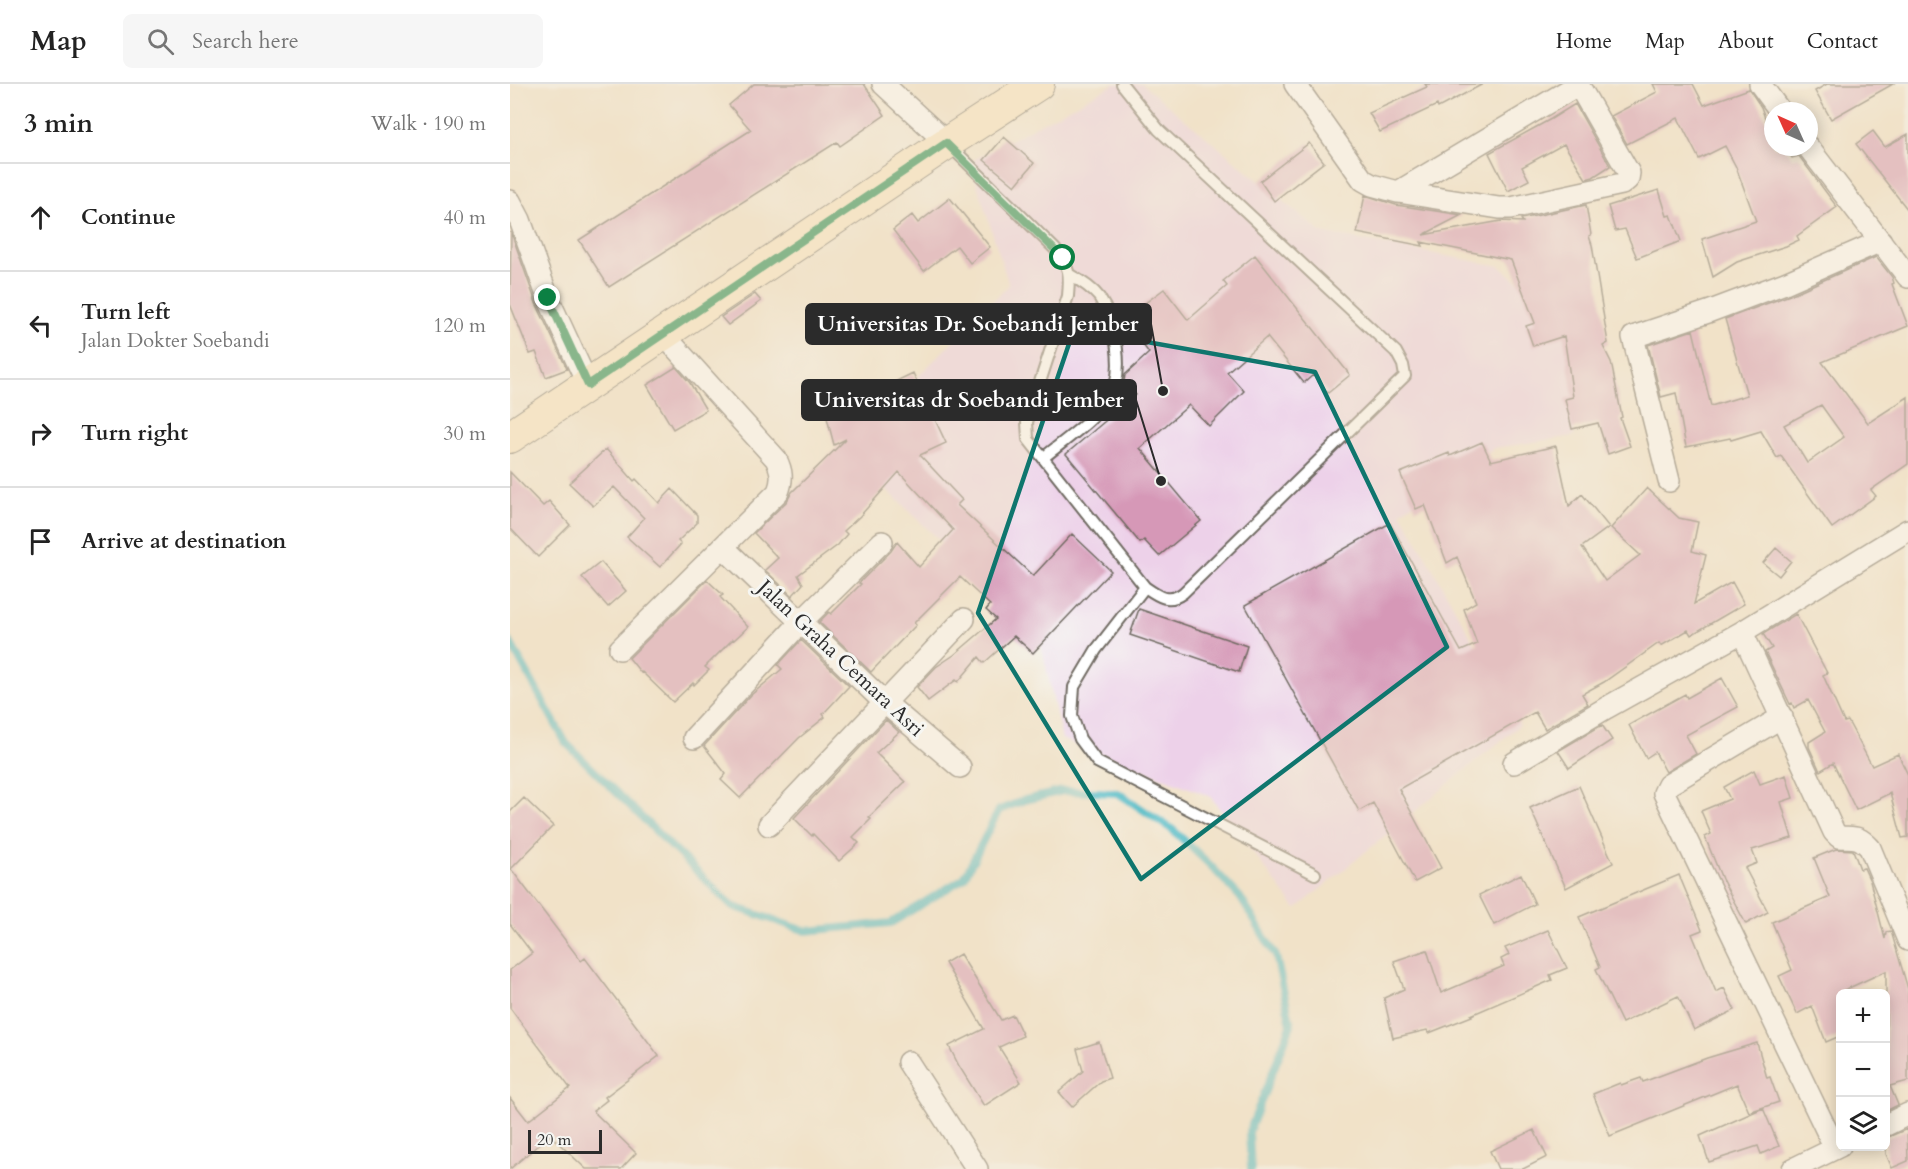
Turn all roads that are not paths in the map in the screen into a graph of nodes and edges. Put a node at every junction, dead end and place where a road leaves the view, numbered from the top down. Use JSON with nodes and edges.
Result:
{"nodes":[{"id":1,"x":883,"y":84,"type":"edge"},
{"id":2,"x":1038,"y":84,"type":"edge"},
{"id":3,"x":1122,"y":84,"type":"edge"},
{"id":4,"x":1295,"y":84,"type":"edge"},
{"id":5,"x":1760,"y":84,"type":"edge"},
{"id":6,"x":1773,"y":102,"type":"edge"},
{"id":7,"x":946,"y":143,"type":"junction"},
{"id":8,"x":1815,"y":156,"type":"edge"},
{"id":9,"x":1398,"y":192,"type":"junction"},
{"id":10,"x":510,"y":201,"type":"edge"},
{"id":11,"x":1881,"y":241,"type":"junction"},
{"id":12,"x":1070,"y":274,"type":"junction"},
{"id":13,"x":1908,"y":277,"type":"edge"},
{"id":14,"x":663,"y":334,"type":"junction"},
{"id":15,"x":588,"y":385,"type":"junction"},
{"id":16,"x":518,"y":432,"type":"edge"},
{"id":17,"x":1043,"y":459,"type":"junction"},
{"id":18,"x":1669,"y":481,"type":"dead end"},
{"id":19,"x":1908,"y":530,"type":"edge"},
{"id":20,"x":882,"y":542,"type":"dead end"},
{"id":21,"x":723,"y":547,"type":"junction"},
{"id":22,"x":1145,"y":587,"type":"junction"},
{"id":23,"x":964,"y":619,"type":"dead end"},
{"id":24,"x":800,"y":623,"type":"junction"},
{"id":25,"x":1742,"y":632,"type":"junction"},
{"id":26,"x":620,"y":649,"type":"dead end"},
{"id":27,"x":885,"y":703,"type":"junction"},
{"id":28,"x":1782,"y":717,"type":"junction"},
{"id":29,"x":694,"y":738,"type":"dead end"},
{"id":30,"x":1514,"y":762,"type":"dead end"},
{"id":31,"x":960,"y":767,"type":"dead end"},
{"id":32,"x":769,"y":825,"type":"dead end"},
{"id":33,"x":1315,"y":874,"type":"dead end"},
{"id":34,"x":1908,"y":940,"type":"edge"},
{"id":35,"x":908,"y":1062,"type":"dead end"},
{"id":36,"x":1908,"y":1114,"type":"edge"},
{"id":37,"x":1890,"y":1123,"type":"edge"},
{"id":38,"x":1836,"y":1143,"type":"edge"},
{"id":39,"x":1836,"y":1148,"type":"edge"},
{"id":40,"x":977,"y":1169,"type":"edge"},
{"id":41,"x":1792,"y":1169,"type":"edge"}],
"edges":[{"from":1,"to":7,"type":"street"},
{"from":2,"to":7,"type":"main road"},
{"from":3,"to":22,"type":"lane"},
{"from":4,"to":9,"type":"street"},
{"from":5,"to":6,"type":"street"},
{"from":7,"to":12,"type":"lane"},
{"from":7,"to":14,"type":"main road"},
{"from":8,"to":11,"type":"street"},
{"from":9,"to":9,"type":"street"},
{"from":10,"to":15,"type":"street"},
{"from":11,"to":13,"type":"street"},
{"from":11,"to":18,"type":"street"},
{"from":12,"to":17,"type":"lane"},
{"from":12,"to":17,"type":"lane"},
{"from":14,"to":15,"type":"main road"},
{"from":14,"to":21,"type":"street"},
{"from":15,"to":16,"type":"main road"},
{"from":17,"to":22,"type":"lane"},
{"from":19,"to":25,"type":"street"},
{"from":20,"to":24,"type":"street"},
{"from":21,"to":24,"type":"street","name":"Jalan Graha Cemara Asri"},
{"from":21,"to":26,"type":"street"},
{"from":22,"to":33,"type":"lane"},
{"from":23,"to":27,"type":"street"},
{"from":24,"to":27,"type":"street","name":"Jalan Graha Cemara Asri"},
{"from":24,"to":29,"type":"street"},
{"from":25,"to":28,"type":"street"},
{"from":25,"to":30,"type":"street"},
{"from":27,"to":31,"type":"street","name":"Jalan Graha Cemara Asri"},
{"from":27,"to":32,"type":"street"},
{"from":28,"to":34,"type":"street"},
{"from":28,"to":38,"type":"street"},
{"from":35,"to":40,"type":"street"},
{"from":36,"to":37,"type":"street"},
{"from":39,"to":41,"type":"street"}]}
